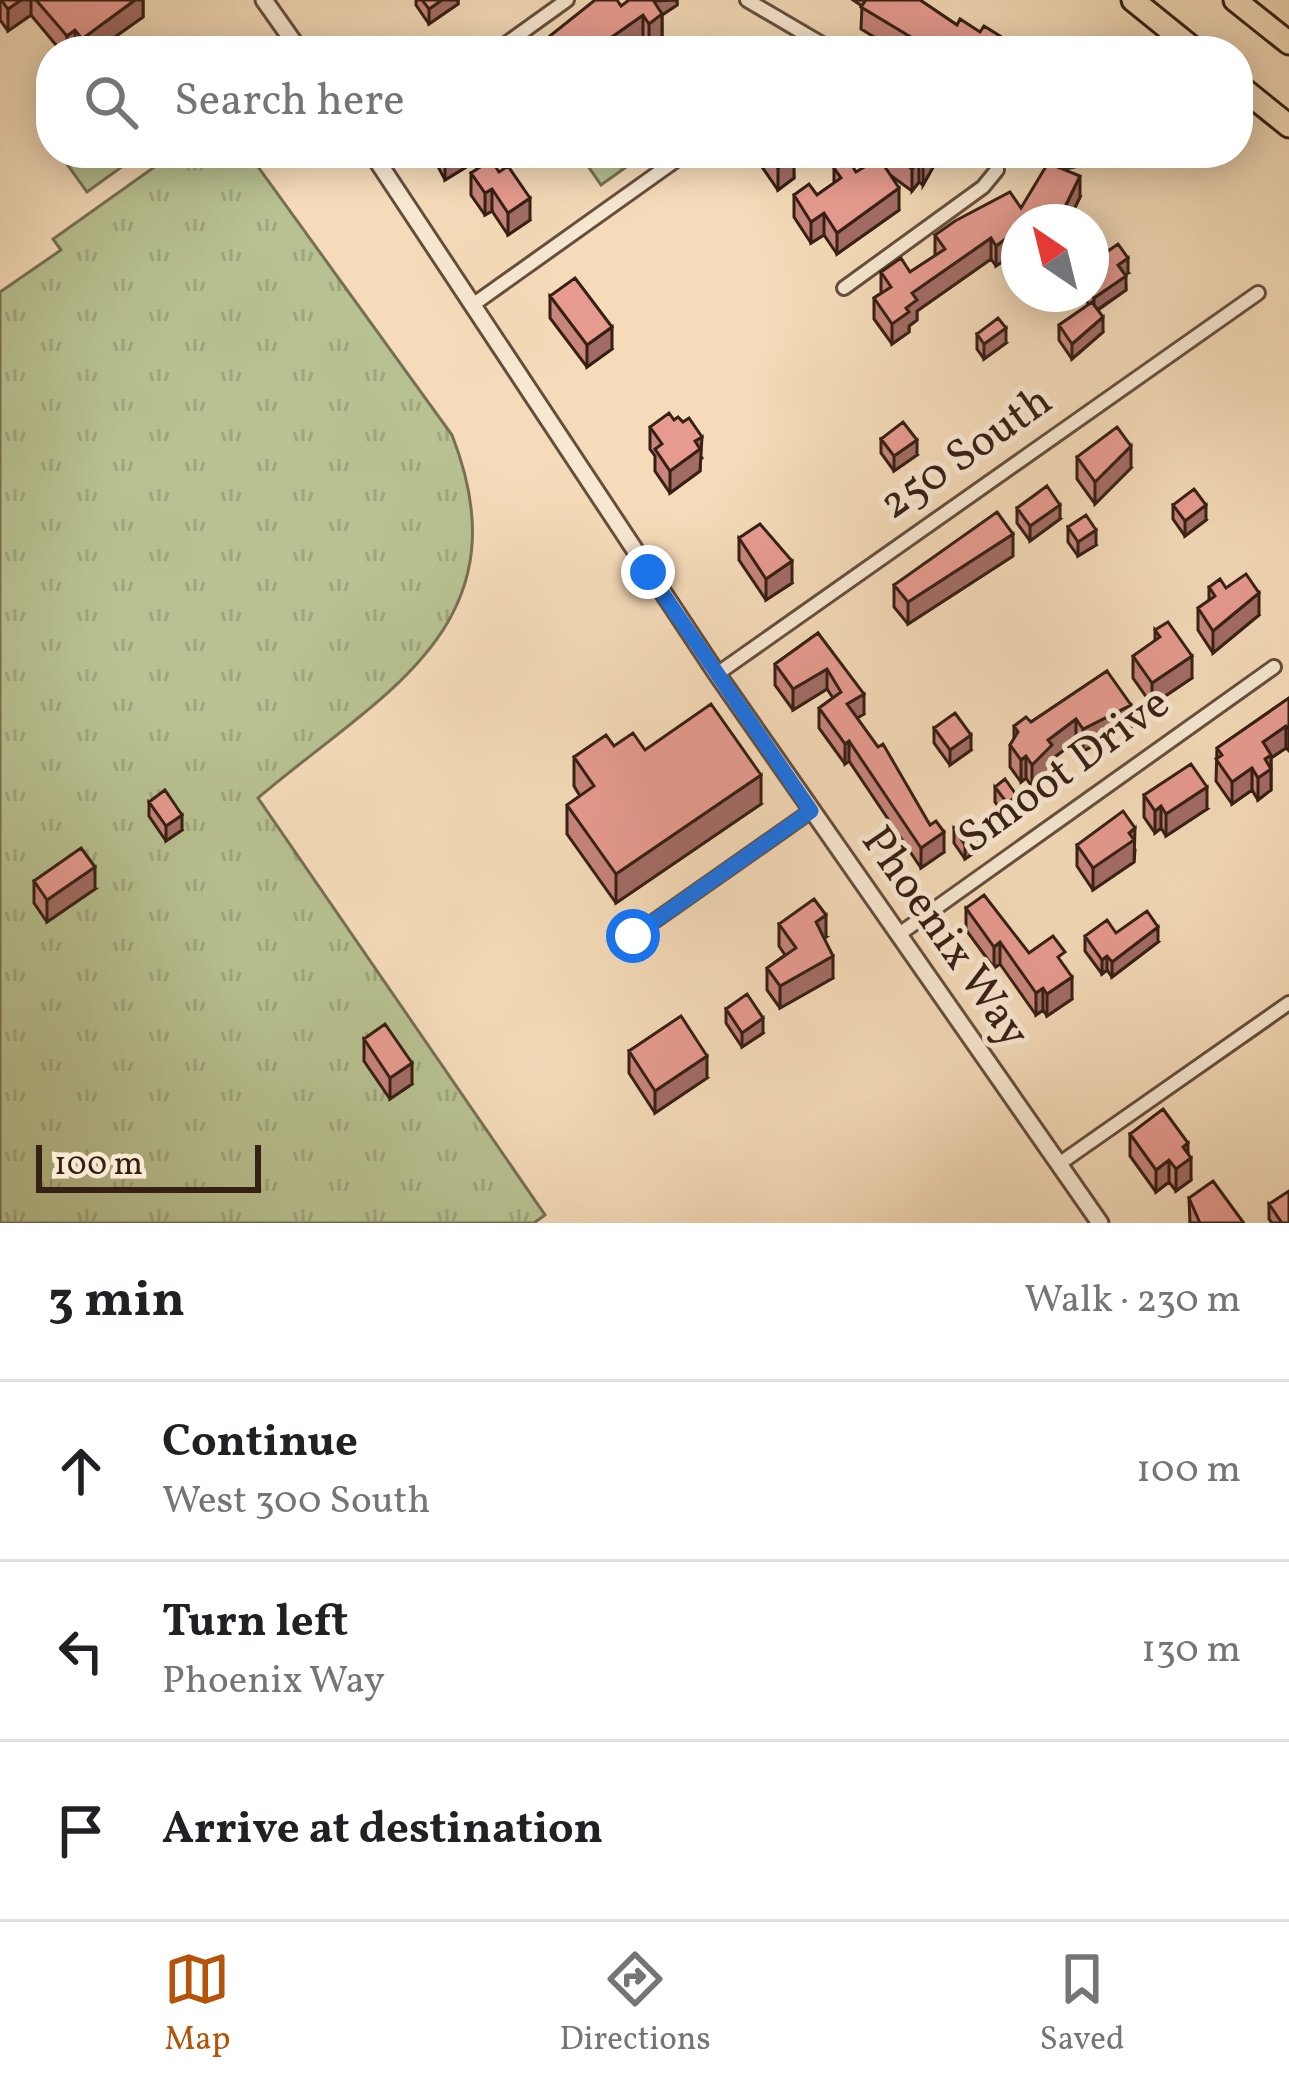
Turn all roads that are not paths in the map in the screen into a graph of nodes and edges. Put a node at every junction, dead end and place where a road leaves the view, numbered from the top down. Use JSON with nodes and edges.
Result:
{"nodes":[{"id":1,"x":265,"y":0,"type":"edge"},
{"id":2,"x":567,"y":0,"type":"edge"},
{"id":3,"x":747,"y":0,"type":"edge"},
{"id":4,"x":1132,"y":0,"type":"edge"},
{"id":5,"x":1235,"y":0,"type":"edge"},
{"id":6,"x":290,"y":36,"type":"edge"},
{"id":7,"x":517,"y":36,"type":"edge"},
{"id":8,"x":809,"y":36,"type":"edge"},
{"id":9,"x":1177,"y":36,"type":"edge"},
{"id":10,"x":1289,"y":43,"type":"edge"},
{"id":11,"x":1253,"y":97,"type":"edge"},
{"id":12,"x":1289,"y":126,"type":"edge"},
{"id":13,"x":381,"y":168,"type":"edge"},
{"id":14,"x":665,"y":168,"type":"edge"},
{"id":15,"x":997,"y":168,"type":"edge"},
{"id":16,"x":844,"y":288,"type":"dead end"},
{"id":17,"x":1258,"y":293,"type":"dead end"},
{"id":18,"x":475,"y":304,"type":"junction"},
{"id":19,"x":1274,"y":667,"type":"dead end"},
{"id":20,"x":717,"y":674,"type":"junction"},
{"id":21,"x":811,"y":811,"type":"junction"},
{"id":22,"x":898,"y":935,"type":"junction"},
{"id":23,"x":633,"y":936,"type":"dead end"},
{"id":24,"x":1289,"y":1003,"type":"edge"},
{"id":25,"x":1059,"y":1164,"type":"junction"},
{"id":26,"x":1100,"y":1223,"type":"edge"}],
"edges":[{"from":1,"to":6,"type":"street"},
{"from":2,"to":7,"type":"street"},
{"from":3,"to":8,"type":"street"},
{"from":4,"to":9,"type":"highway"},
{"from":5,"to":10,"type":"highway"},
{"from":11,"to":12,"type":"highway"},
{"from":13,"to":18,"type":"street","name":"Phoenix Way"},
{"from":14,"to":18,"type":"street"},
{"from":15,"to":16,"type":"street"},
{"from":17,"to":20,"type":"street","name":"250 South"},
{"from":18,"to":20,"type":"street","name":"Phoenix Way"},
{"from":19,"to":22,"type":"street","name":"Smoot Drive"},
{"from":20,"to":21,"type":"street","name":"Phoenix Way"},
{"from":21,"to":22,"type":"street","name":"Phoenix Way"},
{"from":21,"to":23,"type":"street"},
{"from":22,"to":25,"type":"street","name":"Phoenix Way"},
{"from":24,"to":25,"type":"street"},
{"from":25,"to":26,"type":"street","name":"Phoenix Way"}]}
